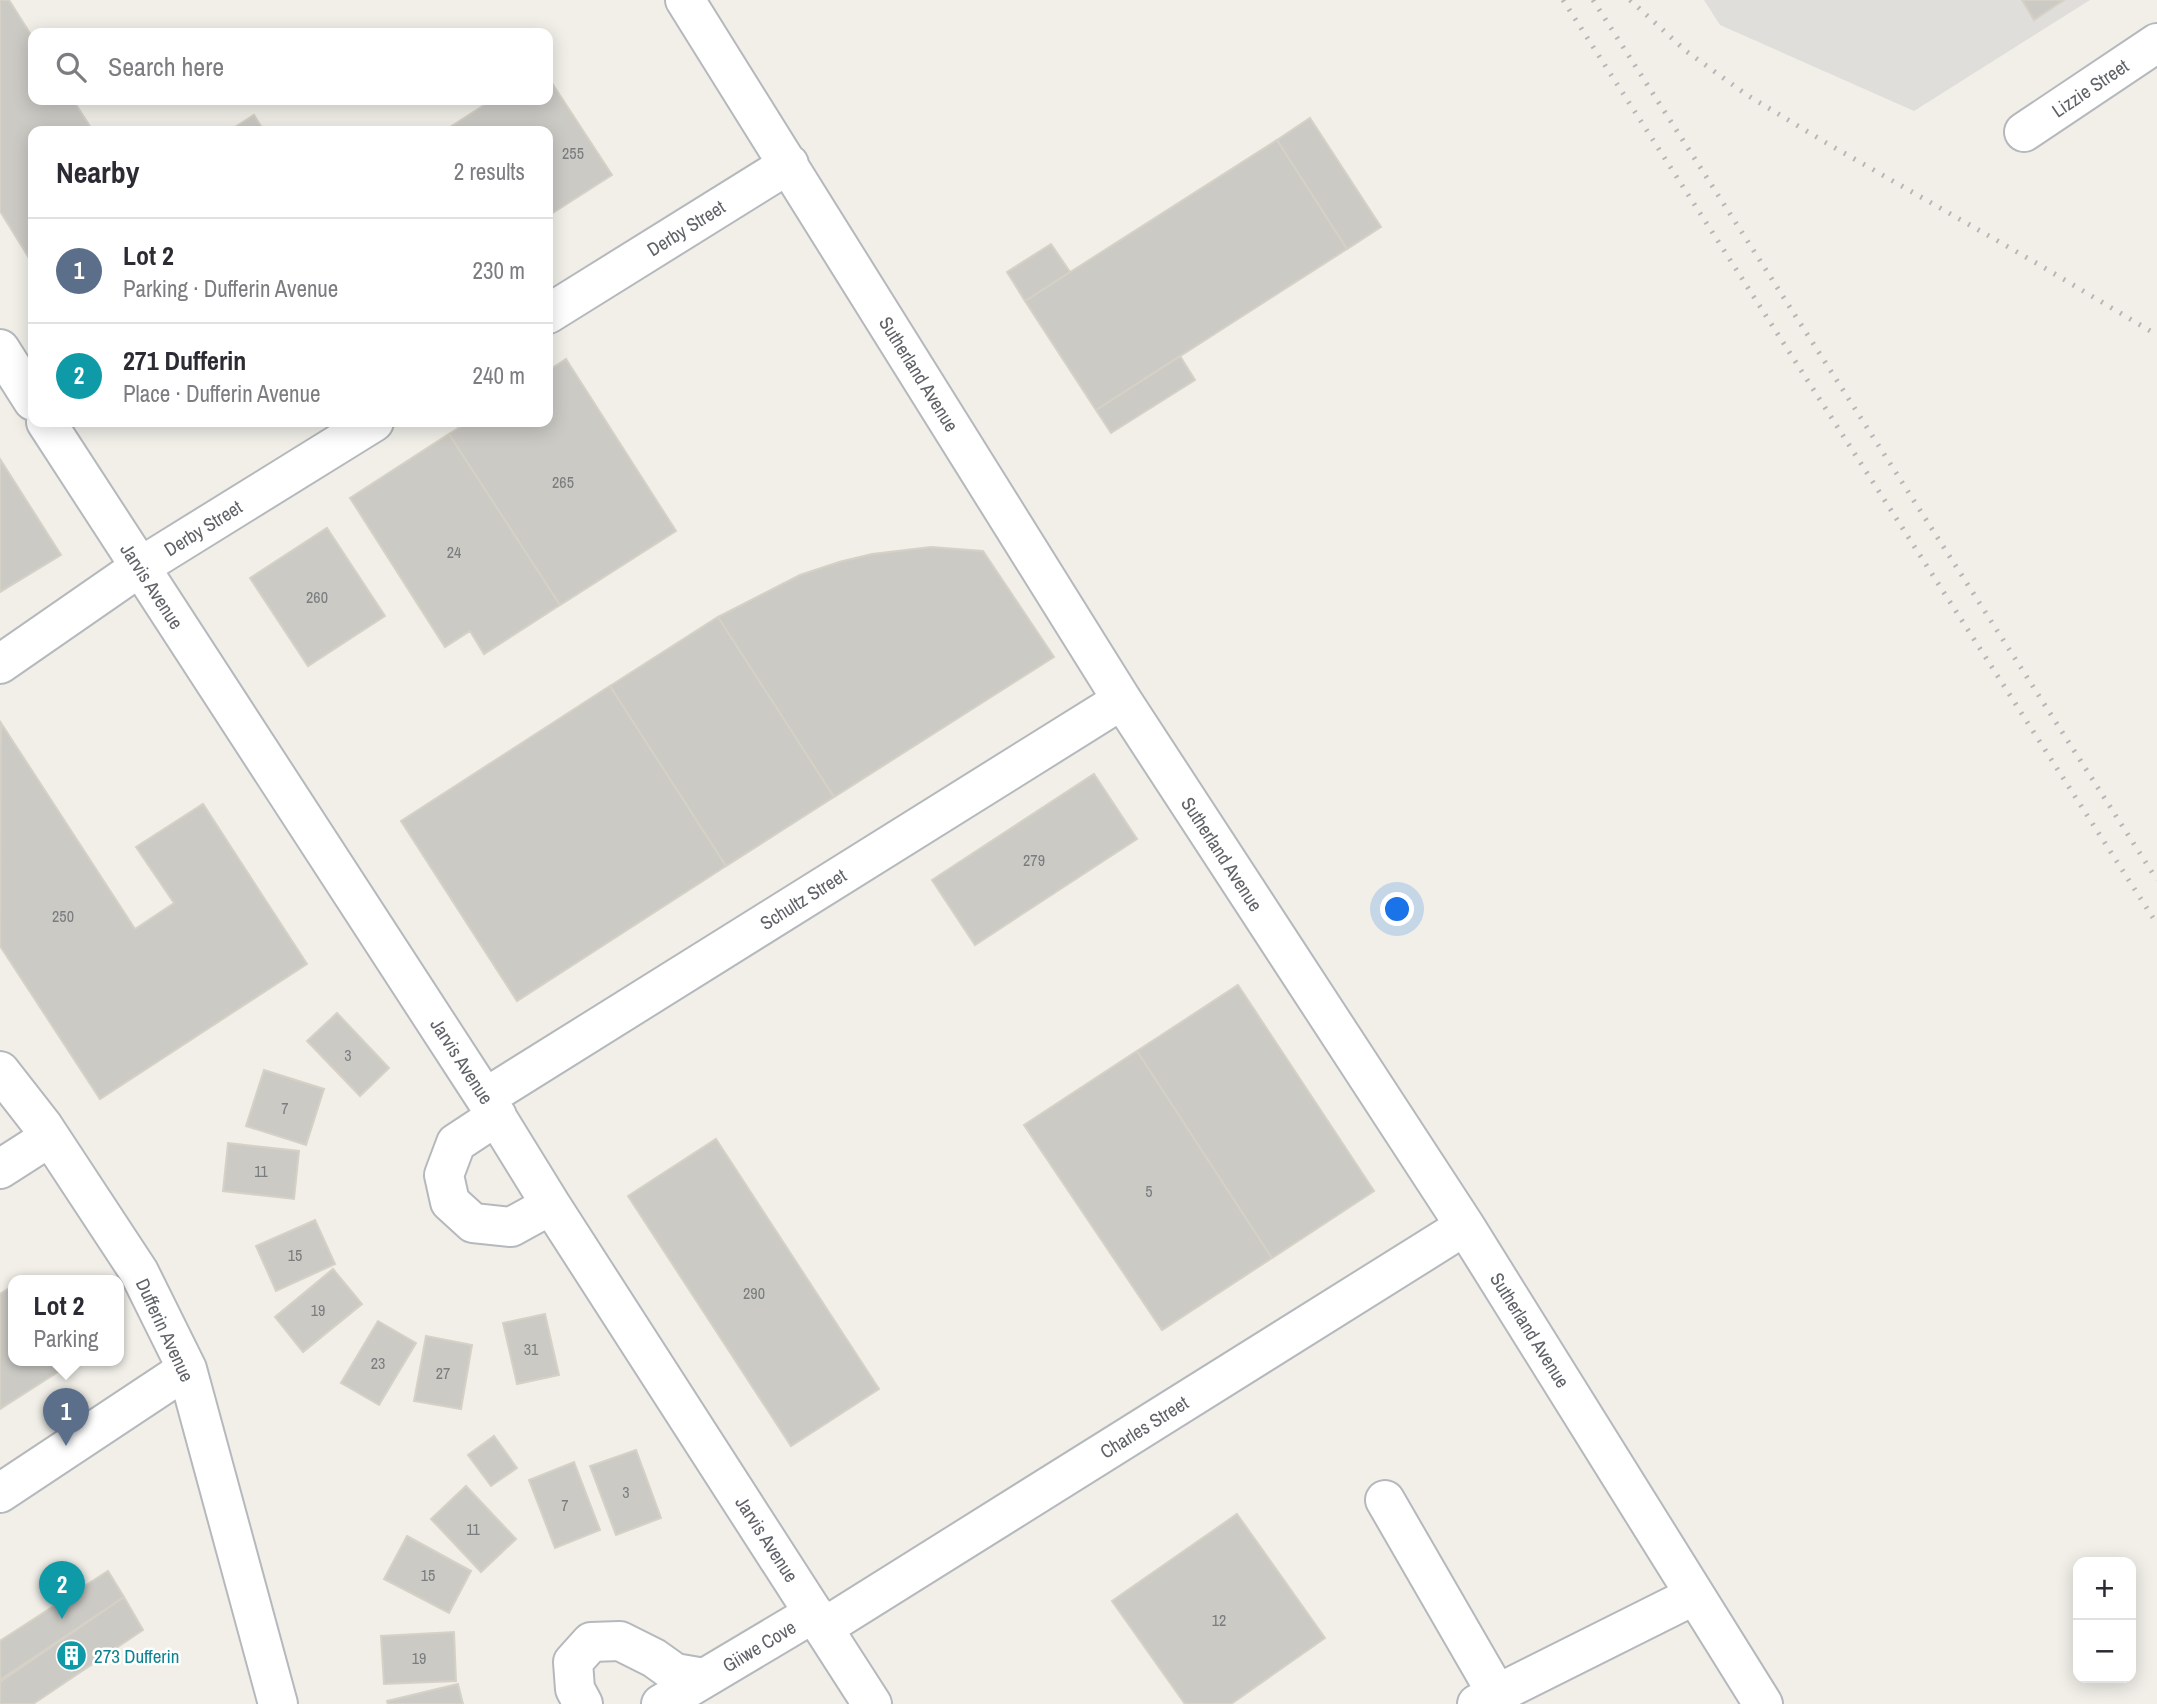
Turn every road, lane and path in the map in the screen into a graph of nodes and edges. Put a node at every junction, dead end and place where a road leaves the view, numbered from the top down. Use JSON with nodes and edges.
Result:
{"nodes":[{"id":1,"x":685,"y":0,"type":"edge"},
{"id":2,"x":2157,"y":43,"type":"edge"},
{"id":3,"x":2024,"y":132,"type":"dead end"},
{"id":4,"x":789,"y":164,"type":"junction"},
{"id":5,"x":553,"y":311,"type":"edge"},
{"id":6,"x":0,"y":349,"type":"edge"},
{"id":7,"x":28,"y":393,"type":"edge"},
{"id":8,"x":49,"y":427,"type":"edge"},
{"id":9,"x":366,"y":427,"type":"edge"},
{"id":10,"x":139,"y":567,"type":"junction"},
{"id":11,"x":0,"y":664,"type":"edge"},
{"id":12,"x":1122,"y":700,"type":"junction"},
{"id":13,"x":0,"y":1071,"type":"edge"},
{"id":14,"x":491,"y":1107,"type":"junction"},
{"id":15,"x":50,"y":1137,"type":"junction"},
{"id":16,"x":0,"y":1168,"type":"edge"},
{"id":17,"x":551,"y":1205,"type":"junction"},
{"id":18,"x":1465,"y":1226,"type":"junction"},
{"id":19,"x":187,"y":1369,"type":"junction"},
{"id":20,"x":0,"y":1493,"type":"edge"},
{"id":21,"x":1385,"y":1500,"type":"dead end"},
{"id":22,"x":1695,"y":1595,"type":"junction"},
{"id":23,"x":819,"y":1621,"type":"junction"},
{"id":24,"x":704,"y":1678,"type":"junction"},
{"id":25,"x":1487,"y":1699,"type":"edge"},
{"id":26,"x":278,"y":1704,"type":"edge"},
{"id":27,"x":583,"y":1704,"type":"edge"},
{"id":28,"x":661,"y":1704,"type":"edge"},
{"id":29,"x":872,"y":1704,"type":"edge"},
{"id":30,"x":1763,"y":1704,"type":"edge"}],
"edges":[{"from":1,"to":4,"type":"street","name":"Sutherland Avenue"},
{"from":2,"to":3,"type":"street","name":"Lizzie Street"},
{"from":4,"to":5,"type":"street","name":"Derby Street"},
{"from":4,"to":12,"type":"street","name":"Sutherland Avenue"},
{"from":6,"to":7,"type":"street"},
{"from":8,"to":10,"type":"street","name":"Jarvis Avenue"},
{"from":9,"to":10,"type":"street","name":"Derby Street"},
{"from":10,"to":11,"type":"street","name":"Derby Street"},
{"from":10,"to":14,"type":"street","name":"Jarvis Avenue"},
{"from":12,"to":14,"type":"street","name":"Schultz Street"},
{"from":12,"to":18,"type":"street","name":"Sutherland Avenue"},
{"from":13,"to":15,"type":"street","name":"Dufferin Avenue"},
{"from":14,"to":17,"type":"street","name":"Jarvis Avenue"},
{"from":14,"to":17,"type":"street","name":"Schultz Street"},
{"from":15,"to":16,"type":"street"},
{"from":15,"to":19,"type":"street","name":"Dufferin Avenue"},
{"from":17,"to":23,"type":"street","name":"Jarvis Avenue"},
{"from":18,"to":22,"type":"street","name":"Sutherland Avenue"},
{"from":18,"to":23,"type":"street","name":"Charles Street"},
{"from":19,"to":20,"type":"street"},
{"from":19,"to":26,"type":"street","name":"Dufferin Avenue"},
{"from":21,"to":25,"type":"street"},
{"from":22,"to":25,"type":"street"},
{"from":22,"to":30,"type":"street","name":"Sutherland Avenue"},
{"from":23,"to":24,"type":"street","name":"Giiwe Cove"},
{"from":23,"to":29,"type":"street","name":"Jarvis Avenue"},
{"from":24,"to":27,"type":"street","name":"Giiwe Cove"},
{"from":24,"to":28,"type":"street","name":"Giiwe Cove"}]}
